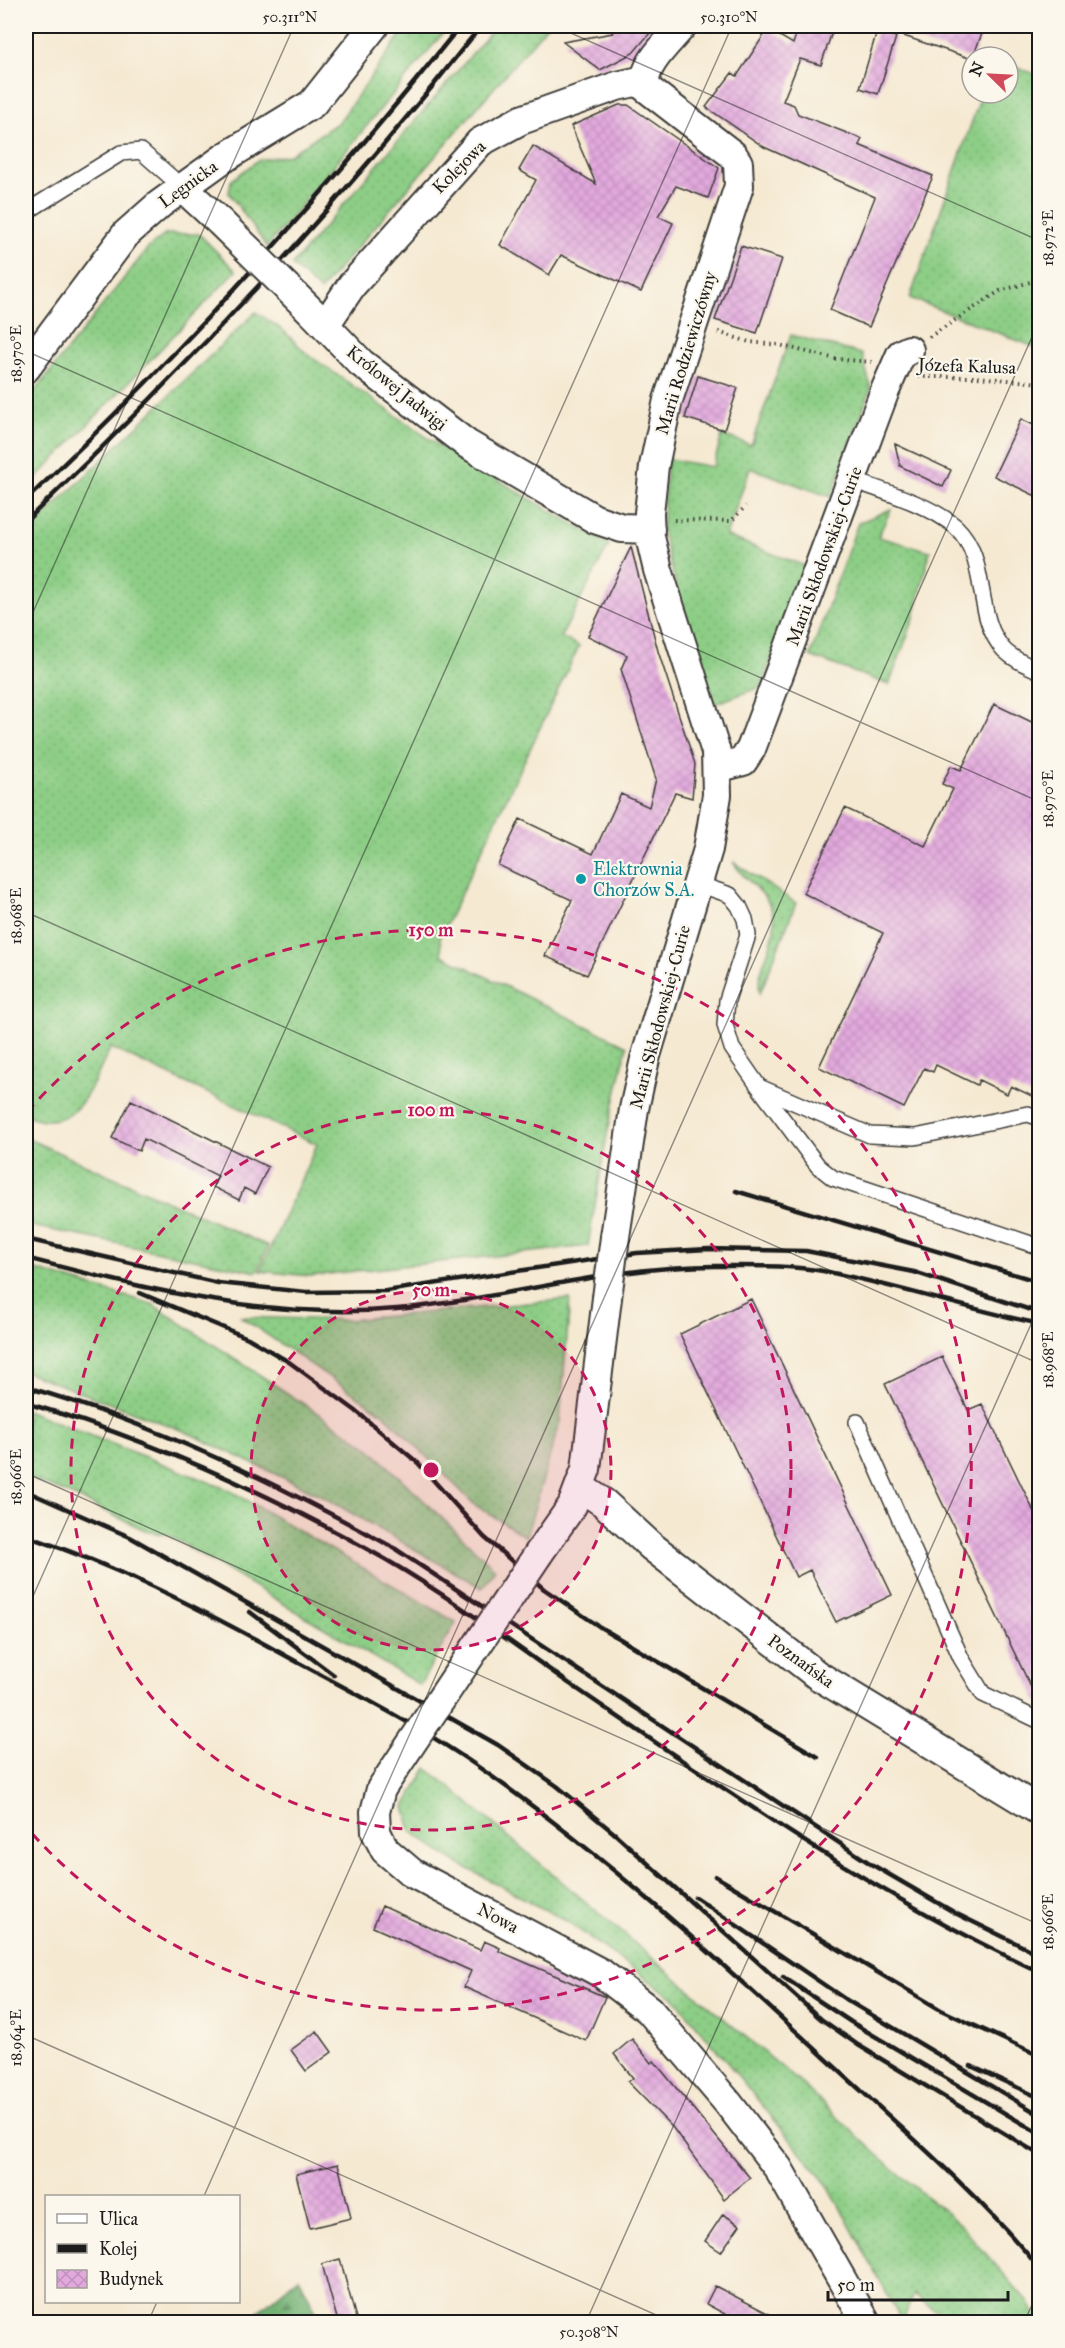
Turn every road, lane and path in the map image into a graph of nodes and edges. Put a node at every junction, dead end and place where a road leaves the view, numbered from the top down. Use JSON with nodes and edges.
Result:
{"nodes":[{"id":1,"x":374,"y":26,"type":"edge"},
{"id":2,"x":682,"y":26,"type":"edge"},
{"id":3,"x":644,"y":80,"type":"junction"},
{"id":4,"x":182,"y":187,"type":"junction"},
{"id":5,"x":26,"y":212,"type":"edge"},
{"id":6,"x":1040,"y":279,"type":"edge"},
{"id":7,"x":319,"y":319,"type":"junction"},
{"id":8,"x":694,"y":324,"type":"junction"},
{"id":9,"x":909,"y":350,"type":"joint"},
{"id":10,"x":28,"y":361,"type":"edge"},
{"id":11,"x":893,"y":374,"type":"junction"},
{"id":12,"x":1040,"y":383,"type":"edge"},
{"id":13,"x":852,"y":480,"type":"junction"},
{"id":14,"x":746,"y":506,"type":"dead end"},
{"id":15,"x":661,"y":525,"type":"junction"},
{"id":16,"x":1040,"y":671,"type":"edge"},
{"id":17,"x":717,"y":768,"type":"junction"},
{"id":18,"x":698,"y":884,"type":"junction"},
{"id":19,"x":759,"y":1087,"type":"junction"},
{"id":20,"x":1040,"y":1118,"type":"edge"},
{"id":21,"x":1040,"y":1247,"type":"edge"},
{"id":22,"x":857,"y":1422,"type":"dead end"},
{"id":23,"x":580,"y":1487,"type":"junction"},
{"id":24,"x":1040,"y":1721,"type":"edge"},
{"id":25,"x":1040,"y":1811,"type":"edge"},
{"id":26,"x":866,"y":2322,"type":"edge"}],
"edges":[{"from":1,"to":4,"type":"street","name":"Legnicka"},
{"from":2,"to":3,"type":"street"},
{"from":3,"to":7,"type":"street","name":"Kolejowa"},
{"from":3,"to":8,"type":"street","name":"Marii Rodziewiczówny"},
{"from":4,"to":5,"type":"lane"},
{"from":4,"to":7,"type":"street","name":"Królowej Jadwigi","bridge":true},
{"from":4,"to":10,"type":"street","name":"Legnicka"},
{"from":6,"to":9,"type":"path"},
{"from":7,"to":15,"type":"street","name":"Królowej Jadwigi"},
{"from":8,"to":11,"type":"path","name":"Józefa Kalusa"},
{"from":8,"to":15,"type":"street","name":"Marii Rodziewiczówny"},
{"from":9,"to":11,"type":"street","name":"Marii Skłodowskiej-Curie"},
{"from":11,"to":12,"type":"path","name":"Józefa Kalusa"},
{"from":11,"to":13,"type":"street","name":"Marii Skłodowskiej-Curie"},
{"from":13,"to":16,"type":"lane"},
{"from":13,"to":17,"type":"street","name":"Marii Skłodowskiej-Curie"},
{"from":14,"to":15,"type":"path"},
{"from":15,"to":17,"type":"street","name":"Marii Rodziewiczówny"},
{"from":17,"to":18,"type":"street","name":"Marii Skłodowskiej-Curie"},
{"from":18,"to":19,"type":"lane"},
{"from":18,"to":23,"type":"street","name":"Marii Skłodowskiej-Curie","bridge":true},
{"from":19,"to":20,"type":"lane"},
{"from":19,"to":21,"type":"lane"},
{"from":22,"to":24,"type":"lane"},
{"from":23,"to":25,"type":"street","name":"Poznańska"},
{"from":23,"to":26,"type":"street","name":"Nowa","bridge":true}]}
